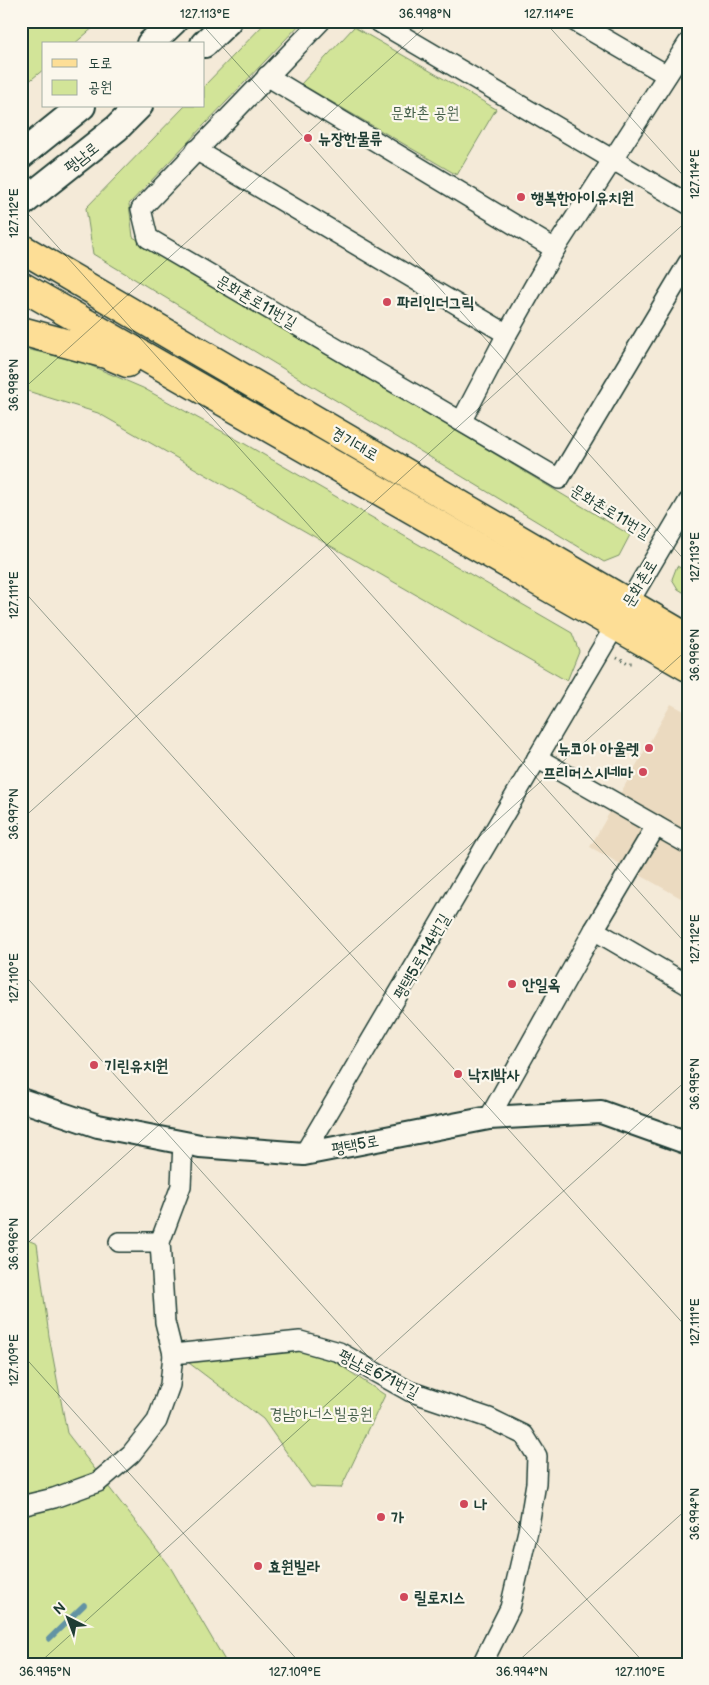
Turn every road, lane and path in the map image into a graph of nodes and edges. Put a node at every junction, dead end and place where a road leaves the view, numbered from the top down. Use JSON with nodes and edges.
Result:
{"nodes":[{"id":1,"x":174,"y":21,"type":"edge"},
{"id":2,"x":228,"y":21,"type":"edge"},
{"id":3,"x":321,"y":21,"type":"edge"},
{"id":4,"x":377,"y":21,"type":"edge"},
{"id":5,"x":574,"y":21,"type":"edge"},
{"id":6,"x":152,"y":42,"type":"edge"},
{"id":7,"x":205,"y":43,"type":"edge"},
{"id":8,"x":688,"y":43,"type":"edge"},
{"id":9,"x":667,"y":74,"type":"junction"},
{"id":10,"x":267,"y":76,"type":"junction"},
{"id":11,"x":80,"y":108,"type":"edge"},
{"id":12,"x":137,"y":108,"type":"edge"},
{"id":13,"x":196,"y":150,"type":"junction"},
{"id":14,"x":21,"y":155,"type":"edge"},
{"id":15,"x":611,"y":161,"type":"junction"},
{"id":16,"x":21,"y":204,"type":"edge"},
{"id":17,"x":688,"y":204,"type":"edge"},
{"id":18,"x":21,"y":248,"type":"edge"},
{"id":19,"x":555,"y":249,"type":"junction"},
{"id":20,"x":688,"y":263,"type":"edge"},
{"id":21,"x":21,"y":286,"type":"edge"},
{"id":22,"x":21,"y":331,"type":"edge"},
{"id":23,"x":507,"y":334,"type":"junction"},
{"id":24,"x":222,"y":402,"type":"junction"},
{"id":25,"x":462,"y":420,"type":"junction"},
{"id":26,"x":559,"y":479,"type":"junction"},
{"id":27,"x":688,"y":502,"type":"edge"},
{"id":28,"x":663,"y":543,"type":"junction"},
{"id":29,"x":621,"y":614,"type":"junction"},
{"id":30,"x":688,"y":638,"type":"edge"},
{"id":31,"x":688,"y":667,"type":"edge"},
{"id":32,"x":537,"y":758,"type":"junction"},
{"id":33,"x":656,"y":826,"type":"junction"},
{"id":34,"x":688,"y":844,"type":"edge"},
{"id":35,"x":594,"y":930,"type":"junction"},
{"id":36,"x":688,"y":985,"type":"edge"},
{"id":37,"x":21,"y":1100,"type":"edge"},
{"id":38,"x":489,"y":1118,"type":"junction"},
{"id":39,"x":183,"y":1143,"type":"junction"},
{"id":40,"x":688,"y":1143,"type":"edge"},
{"id":41,"x":304,"y":1154,"type":"junction"},
{"id":42,"x":119,"y":1242,"type":"dead end"},
{"id":43,"x":160,"y":1242,"type":"junction"},
{"id":44,"x":174,"y":1354,"type":"junction"},
{"id":45,"x":21,"y":1506,"type":"edge"},
{"id":46,"x":482,"y":1664,"type":"edge"}],
"edges":[{"from":1,"to":6,"type":"main road"},
{"from":2,"to":7,"type":"main road"},
{"from":3,"to":10,"type":"street","name":"문화촌로11번길"},
{"from":4,"to":15,"type":"street"},
{"from":5,"to":9,"type":"street"},
{"from":8,"to":9,"type":"street"},
{"from":9,"to":15,"type":"street"},
{"from":10,"to":13,"type":"street","name":"문화촌로11번길"},
{"from":10,"to":19,"type":"street"},
{"from":11,"to":14,"type":"main road"},
{"from":12,"to":16,"type":"main road","name":"평남로"},
{"from":13,"to":23,"type":"street"},
{"from":13,"to":25,"type":"street","name":"문화촌로11번길"},
{"from":15,"to":17,"type":"street"},
{"from":15,"to":19,"type":"street"},
{"from":18,"to":29,"type":"main road","name":"경기대로"},
{"from":19,"to":23,"type":"street"},
{"from":20,"to":26,"type":"street","name":"문화촌로11번길"},
{"from":21,"to":24,"type":"main road","name":"경기대로"},
{"from":22,"to":24,"type":"main road"},
{"from":23,"to":25,"type":"street"},
{"from":24,"to":29,"type":"main road","name":"경기대로"},
{"from":25,"to":26,"type":"street","name":"문화촌로11번길"},
{"from":26,"to":28,"type":"path","name":"문화촌로11번길"},
{"from":27,"to":28,"type":"street","name":"문화촌로"},
{"from":28,"to":29,"type":"street","name":"문화촌로"},
{"from":29,"to":30,"type":"main road","name":"경기대로"},
{"from":29,"to":31,"type":"main road","name":"경기대로"},
{"from":29,"to":32,"type":"street","name":"평택5로114번길"},
{"from":32,"to":33,"type":"street"},
{"from":32,"to":41,"type":"street","name":"평택5로114번길"},
{"from":33,"to":34,"type":"street"},
{"from":33,"to":35,"type":"street"},
{"from":35,"to":36,"type":"street"},
{"from":35,"to":38,"type":"street"},
{"from":37,"to":39,"type":"street","name":"평택5로"},
{"from":38,"to":40,"type":"street","name":"평택5로"},
{"from":38,"to":41,"type":"street","name":"평택5로"},
{"from":39,"to":41,"type":"street","name":"평택5로"},
{"from":39,"to":43,"type":"street"},
{"from":42,"to":43,"type":"street"},
{"from":43,"to":44,"type":"street"},
{"from":44,"to":45,"type":"street"},
{"from":44,"to":46,"type":"street","name":"평남로671번길"}]}
